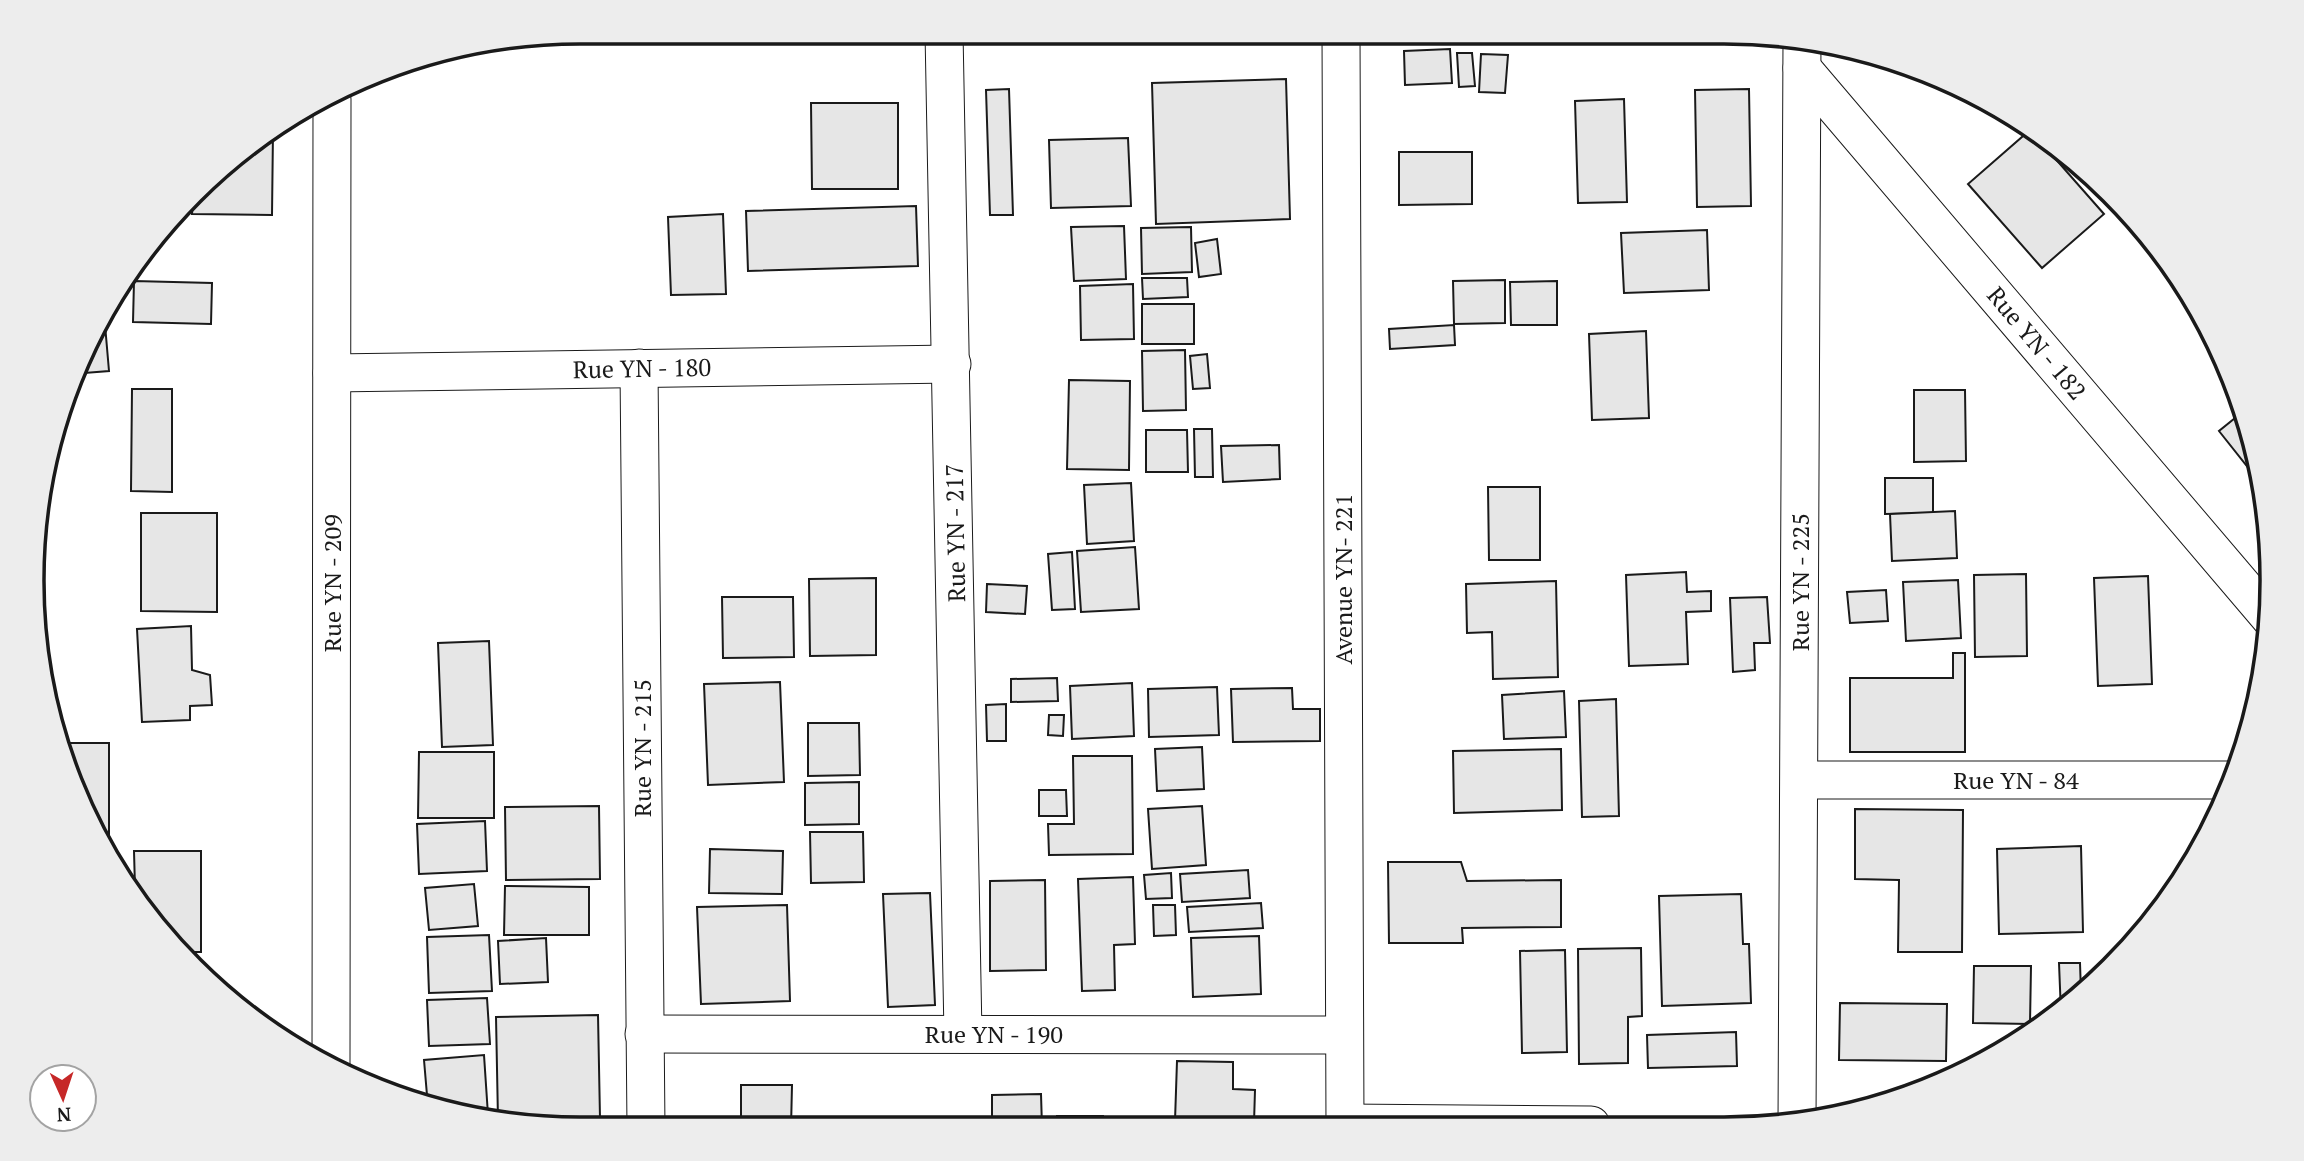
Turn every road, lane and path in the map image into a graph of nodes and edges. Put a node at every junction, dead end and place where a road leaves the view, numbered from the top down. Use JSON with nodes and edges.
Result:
{"nodes":[{"id":1,"x":944,"y":44,"type":"edge"},
{"id":2,"x":1341,"y":44,"type":"edge"},
{"id":3,"x":1802,"y":54,"type":"edge"},
{"id":4,"x":332,"y":105,"type":"edge"},
{"id":5,"x":952,"y":364,"type":"junction"},
{"id":6,"x":639,"y":368,"type":"junction"},
{"id":7,"x":332,"y":373,"type":"junction"},
{"id":8,"x":2259,"y":605,"type":"edge"},
{"id":9,"x":1800,"y":780,"type":"junction"},
{"id":10,"x":2221,"y":780,"type":"edge"},
{"id":11,"x":644,"y":1034,"type":"junction"},
{"id":12,"x":963,"y":1034,"type":"junction"},
{"id":13,"x":1344,"y":1035,"type":"junction"},
{"id":14,"x":331,"y":1055,"type":"edge"},
{"id":15,"x":1797,"y":1112,"type":"edge"},
{"id":16,"x":646,"y":1117,"type":"edge"},
{"id":17,"x":1345,"y":1117,"type":"edge"}],
"edges":[{"from":1,"to":5,"type":"street","name":"Rue YN - 217"},
{"from":2,"to":13,"type":"street","name":"Avenue YN- 221"},
{"from":3,"to":8,"type":"street","name":"Rue YN - 182"},
{"from":3,"to":9,"type":"street","name":"Rue YN - 225"},
{"from":4,"to":7,"type":"street","name":"Rue YN - 209"},
{"from":5,"to":6,"type":"street","name":"Rue YN - 180"},
{"from":5,"to":12,"type":"street","name":"Rue YN - 217"},
{"from":6,"to":7,"type":"street","name":"Rue YN - 180"},
{"from":6,"to":11,"type":"street","name":"Rue YN - 215"},
{"from":7,"to":14,"type":"street","name":"Rue YN - 209"},
{"from":9,"to":10,"type":"street","name":"Rue YN - 84"},
{"from":9,"to":15,"type":"street","name":"Rue YN - 225"},
{"from":11,"to":12,"type":"street","name":"Rue YN - 190"},
{"from":11,"to":16,"type":"street","name":"Rue YN - 215"},
{"from":12,"to":13,"type":"street","name":"Rue YN - 190"},
{"from":13,"to":17,"type":"street","name":"Avenue YN- 221"}]}
